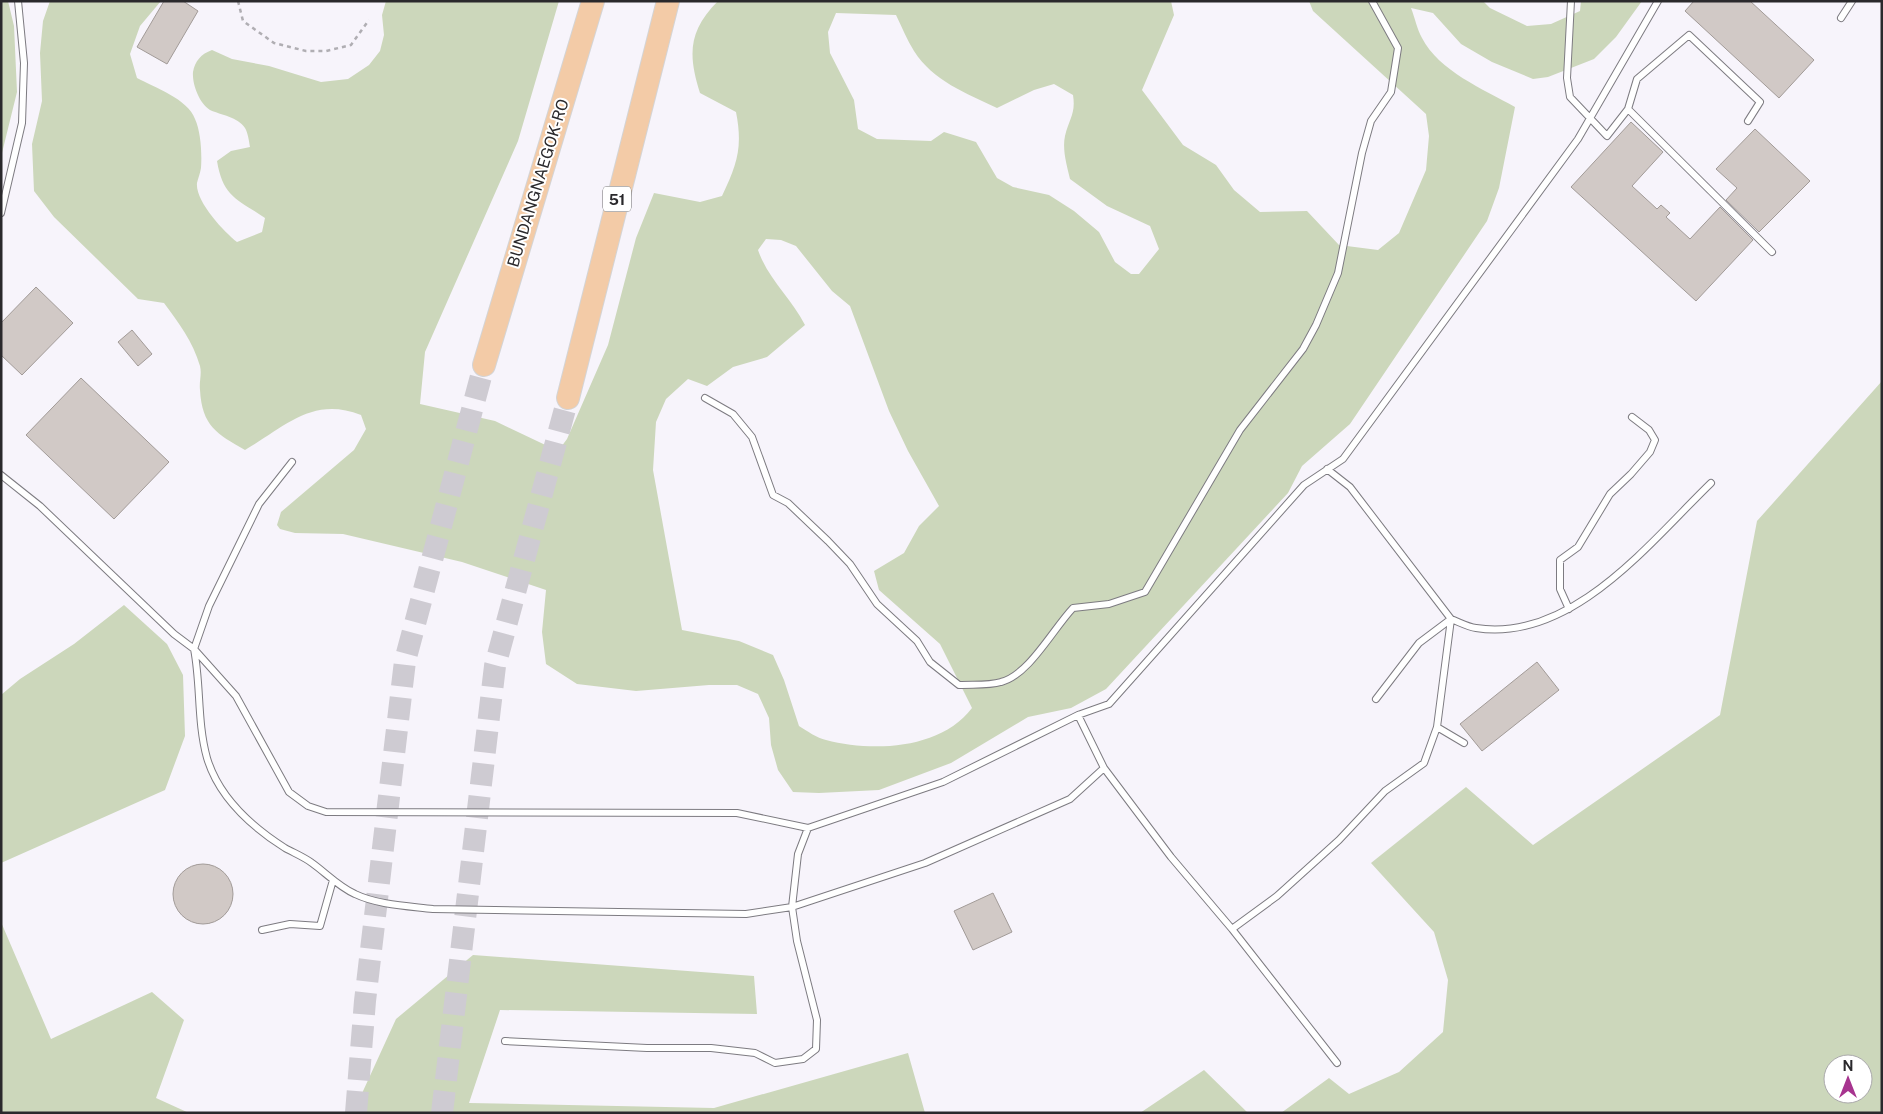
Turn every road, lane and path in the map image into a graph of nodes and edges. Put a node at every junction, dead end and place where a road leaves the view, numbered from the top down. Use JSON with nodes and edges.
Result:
{"nodes":[{"id":1,"x":18,"y":1,"type":"edge"},
{"id":2,"x":238,"y":1,"type":"edge"},
{"id":3,"x":593,"y":1,"type":"edge"},
{"id":4,"x":668,"y":1,"type":"edge"},
{"id":5,"x":1372,"y":1,"type":"edge"},
{"id":6,"x":1570,"y":1,"type":"edge"},
{"id":7,"x":1658,"y":1,"type":"edge"},
{"id":8,"x":1852,"y":1,"type":"edge"},
{"id":9,"x":1841,"y":18,"type":"dead end"},
{"id":10,"x":370,"y":20,"type":"dead end"},
{"id":11,"x":1628,"y":109,"type":"junction"},
{"id":12,"x":1589,"y":119,"type":"junction"},
{"id":13,"x":1748,"y":122,"type":"dead end"},
{"id":14,"x":1,"y":213,"type":"edge"},
{"id":15,"x":1772,"y":252,"type":"dead end"},
{"id":16,"x":484,"y":365,"type":"tunnel mouth"},
{"id":17,"x":568,"y":398,"type":"tunnel mouth"},
{"id":18,"x":705,"y":398,"type":"dead end"},
{"id":19,"x":1632,"y":417,"type":"dead end"},
{"id":20,"x":292,"y":462,"type":"dead end"},
{"id":21,"x":1327,"y":470,"type":"junction"},
{"id":22,"x":1,"y":475,"type":"edge"},
{"id":23,"x":1711,"y":483,"type":"dead end"},
{"id":24,"x":1569,"y":610,"type":"junction"},
{"id":25,"x":1451,"y":619,"type":"junction"},
{"id":26,"x":194,"y":649,"type":"junction"},
{"id":27,"x":1376,"y":699,"type":"dead end"},
{"id":28,"x":1078,"y":715,"type":"junction"},
{"id":29,"x":1437,"y":727,"type":"junction"},
{"id":30,"x":1464,"y":743,"type":"dead end"},
{"id":31,"x":1104,"y":768,"type":"junction"},
{"id":32,"x":808,"y":828,"type":"junction"},
{"id":33,"x":333,"y":880,"type":"junction"},
{"id":34,"x":792,"y":907,"type":"junction"},
{"id":35,"x":1232,"y":929,"type":"junction"},
{"id":36,"x":262,"y":930,"type":"dead end"},
{"id":37,"x":505,"y":1041,"type":"dead end"},
{"id":38,"x":1337,"y":1063,"type":"dead end"}],
"edges":[{"from":1,"to":14,"type":"lane"},
{"from":2,"to":10,"type":"path"},
{"from":3,"to":16,"type":"highway","name":"BUNDANGNAEGOK-RO"},
{"from":4,"to":17,"type":"highway","number":"51"},
{"from":5,"to":18,"type":"lane"},
{"from":6,"to":12,"type":"lane"},
{"from":7,"to":12,"type":"lane"},
{"from":8,"to":9,"type":"lane"},
{"from":11,"to":12,"type":"lane"},
{"from":11,"to":13,"type":"lane"},
{"from":11,"to":15,"type":"lane"},
{"from":12,"to":21,"type":"lane"},
{"from":19,"to":24,"type":"lane"},
{"from":20,"to":26,"type":"lane"},
{"from":21,"to":25,"type":"lane"},
{"from":21,"to":28,"type":"lane"},
{"from":22,"to":26,"type":"lane"},
{"from":23,"to":24,"type":"lane"},
{"from":24,"to":25,"type":"lane"},
{"from":25,"to":27,"type":"lane"},
{"from":25,"to":29,"type":"lane"},
{"from":26,"to":32,"type":"lane"},
{"from":26,"to":33,"type":"lane"},
{"from":28,"to":31,"type":"lane"},
{"from":28,"to":32,"type":"lane"},
{"from":29,"to":30,"type":"lane"},
{"from":29,"to":35,"type":"lane"},
{"from":31,"to":34,"type":"lane"},
{"from":31,"to":35,"type":"lane"},
{"from":32,"to":34,"type":"lane"},
{"from":33,"to":34,"type":"lane"},
{"from":33,"to":36,"type":"lane"},
{"from":34,"to":37,"type":"lane"},
{"from":35,"to":38,"type":"lane"}]}
